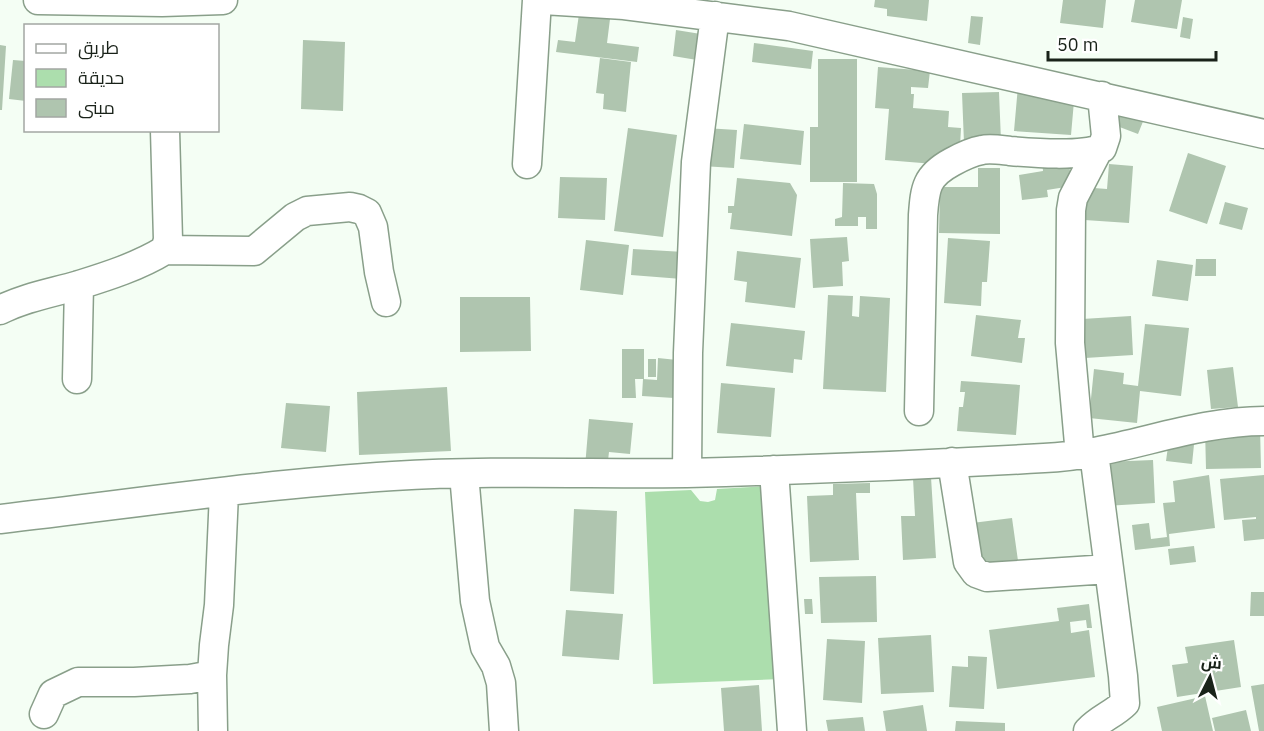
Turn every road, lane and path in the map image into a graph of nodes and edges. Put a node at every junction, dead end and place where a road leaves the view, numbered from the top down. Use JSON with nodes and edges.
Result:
{"nodes":[{"id":1,"x":38,"y":0,"type":"edge"},
{"id":2,"x":223,"y":0,"type":"edge"},
{"id":3,"x":537,"y":0,"type":"edge"},
{"id":4,"x":543,"y":0,"type":"edge"},
{"id":5,"x":75,"y":1,"type":"edge"},
{"id":6,"x":727,"y":11,"type":"edge"},
{"id":7,"x":163,"y":14,"type":"edge"},
{"id":8,"x":1102,"y":96,"type":"junction"},
{"id":9,"x":165,"y":132,"type":"edge"},
{"id":10,"x":1264,"y":134,"type":"edge"},
{"id":11,"x":1098,"y":150,"type":"junction"},
{"id":12,"x":527,"y":164,"type":"dead end"},
{"id":13,"x":165,"y":250,"type":"junction"},
{"id":14,"x":79,"y":285,"type":"junction"},
{"id":15,"x":386,"y":303,"type":"dead end"},
{"id":16,"x":0,"y":310,"type":"edge"},
{"id":17,"x":77,"y":379,"type":"dead end"},
{"id":18,"x":919,"y":411,"type":"dead end"},
{"id":19,"x":1264,"y":421,"type":"edge"},
{"id":20,"x":1087,"y":454,"type":"junction"},
{"id":21,"x":952,"y":462,"type":"junction"},
{"id":22,"x":774,"y":470,"type":"junction"},
{"id":23,"x":687,"y":472,"type":"junction"},
{"id":24,"x":464,"y":474,"type":"junction"},
{"id":25,"x":224,"y":493,"type":"junction"},
{"id":26,"x":0,"y":519,"type":"edge"},
{"id":27,"x":1109,"y":569,"type":"junction"},
{"id":28,"x":212,"y":675,"type":"junction"},
{"id":29,"x":44,"y":714,"type":"dead end"},
{"id":30,"x":213,"y":731,"type":"edge"},
{"id":31,"x":504,"y":731,"type":"edge"},
{"id":32,"x":792,"y":731,"type":"edge"},
{"id":33,"x":1088,"y":731,"type":"edge"}],
"edges":[{"from":1,"to":5,"type":"street"},
{"from":2,"to":7,"type":"street"},
{"from":3,"to":12,"type":"street"},
{"from":4,"to":6,"type":"street"},
{"from":5,"to":7,"type":"street"},
{"from":6,"to":8,"type":"street"},
{"from":6,"to":23,"type":"street"},
{"from":8,"to":10,"type":"street"},
{"from":8,"to":11,"type":"street"},
{"from":9,"to":13,"type":"street"},
{"from":11,"to":18,"type":"street"},
{"from":11,"to":20,"type":"street"},
{"from":13,"to":14,"type":"street"},
{"from":13,"to":15,"type":"street"},
{"from":14,"to":16,"type":"street"},
{"from":14,"to":17,"type":"street"},
{"from":19,"to":20,"type":"street"},
{"from":20,"to":21,"type":"street"},
{"from":20,"to":27,"type":"street"},
{"from":21,"to":22,"type":"street"},
{"from":21,"to":27,"type":"street"},
{"from":22,"to":23,"type":"street"},
{"from":22,"to":32,"type":"street"},
{"from":23,"to":24,"type":"street"},
{"from":24,"to":25,"type":"street"},
{"from":24,"to":31,"type":"street"},
{"from":25,"to":26,"type":"street"},
{"from":25,"to":28,"type":"street"},
{"from":27,"to":33,"type":"street"},
{"from":28,"to":29,"type":"street"},
{"from":28,"to":30,"type":"street"}]}
